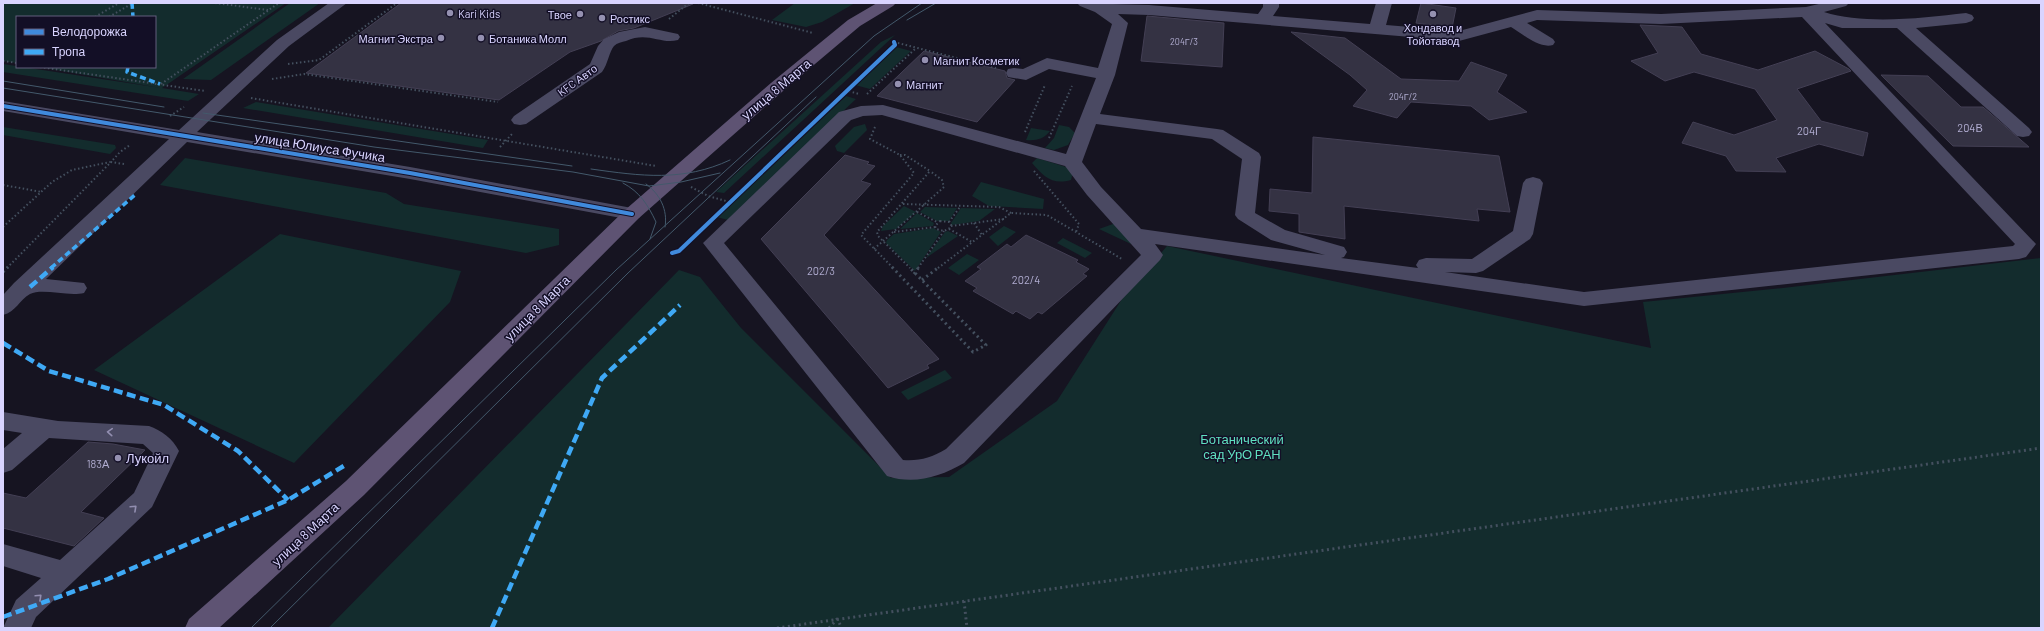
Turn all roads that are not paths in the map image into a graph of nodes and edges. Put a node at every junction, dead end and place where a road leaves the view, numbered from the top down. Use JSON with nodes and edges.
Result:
{"nodes":[{"id":1,"x":339,"y":3,"type":"edge"},
{"id":2,"x":888,"y":3,"type":"edge"},
{"id":3,"x":1271,"y":3,"type":"edge"},
{"id":4,"x":1384,"y":3,"type":"edge"},
{"id":5,"x":1838,"y":3,"type":"edge"},
{"id":6,"x":1093,"y":6,"type":"edge"},
{"id":7,"x":1806,"y":12,"type":"junction"},
{"id":8,"x":1966,"y":18,"type":"dead end"},
{"id":9,"x":1262,"y":20,"type":"junction"},
{"id":10,"x":1513,"y":21,"type":"junction"},
{"id":11,"x":1901,"y":23,"type":"junction"},
{"id":12,"x":1376,"y":29,"type":"junction"},
{"id":13,"x":672,"y":36,"type":"dead end"},
{"id":14,"x":1547,"y":42,"type":"dead end"},
{"id":15,"x":1020,"y":74,"type":"road end"},
{"id":16,"x":1106,"y":75,"type":"junction"},
{"id":17,"x":3,"y":106,"type":"edge"},
{"id":18,"x":1090,"y":118,"type":"junction"},
{"id":19,"x":520,"y":120,"type":"dead end"},
{"id":20,"x":2023,"y":132,"type":"dead end"},
{"id":21,"x":184,"y":135,"type":"junction"},
{"id":22,"x":1072,"y":162,"type":"junction"},
{"id":23,"x":1533,"y":183,"type":"dead end"},
{"id":24,"x":632,"y":214,"type":"junction"},
{"id":25,"x":1135,"y":235,"type":"junction"},
{"id":26,"x":22,"y":288,"type":"junction"},
{"id":27,"x":76,"y":288,"type":"dead end"},
{"id":28,"x":3,"y":308,"type":"edge"},
{"id":29,"x":3,"y":421,"type":"edge"},
{"id":30,"x":44,"y":428,"type":"junction"},
{"id":31,"x":3,"y":464,"type":"edge"},
{"id":32,"x":3,"y":555,"type":"edge"},
{"id":33,"x":65,"y":572,"type":"junction"},
{"id":34,"x":17,"y":628,"type":"edge"},
{"id":35,"x":199,"y":628,"type":"edge"}],
"edges":[{"from":1,"to":21,"type":"street"},
{"from":2,"to":24,"type":"main road","name":"улица 8 Марта"},
{"from":3,"to":9,"type":"street"},
{"from":4,"to":12,"type":"street"},
{"from":5,"to":7,"type":"street"},
{"from":6,"to":9,"type":"street"},
{"from":6,"to":16,"type":"street"},
{"from":7,"to":10,"type":"street"},
{"from":7,"to":11,"type":"street"},
{"from":7,"to":25,"type":"street"},
{"from":8,"to":11,"type":"street"},
{"from":9,"to":12,"type":"street"},
{"from":10,"to":12,"type":"street"},
{"from":10,"to":14,"type":"street"},
{"from":11,"to":20,"type":"street"},
{"from":13,"to":19,"type":"street","name":"KFC Авто"},
{"from":15,"to":16,"type":"street"},
{"from":16,"to":18,"type":"street"},
{"from":17,"to":21,"type":"street","name":"улица Юлиуса Фучика"},
{"from":18,"to":22,"type":"street"},
{"from":18,"to":23,"type":"street"},
{"from":21,"to":24,"type":"street","name":"улица Юлиуса Фучика"},
{"from":21,"to":26,"type":"street"},
{"from":22,"to":25,"type":"street"},
{"from":22,"to":25,"type":"street"},
{"from":24,"to":35,"type":"main road","name":"улица 8 Марта"},
{"from":26,"to":27,"type":"street"},
{"from":26,"to":28,"type":"street"},
{"from":29,"to":30,"type":"street"},
{"from":30,"to":31,"type":"street"},
{"from":33,"to":30,"type":"street","one_way":true},
{"from":32,"to":33,"type":"street"},
{"from":34,"to":33,"type":"street","one_way":true}]}
